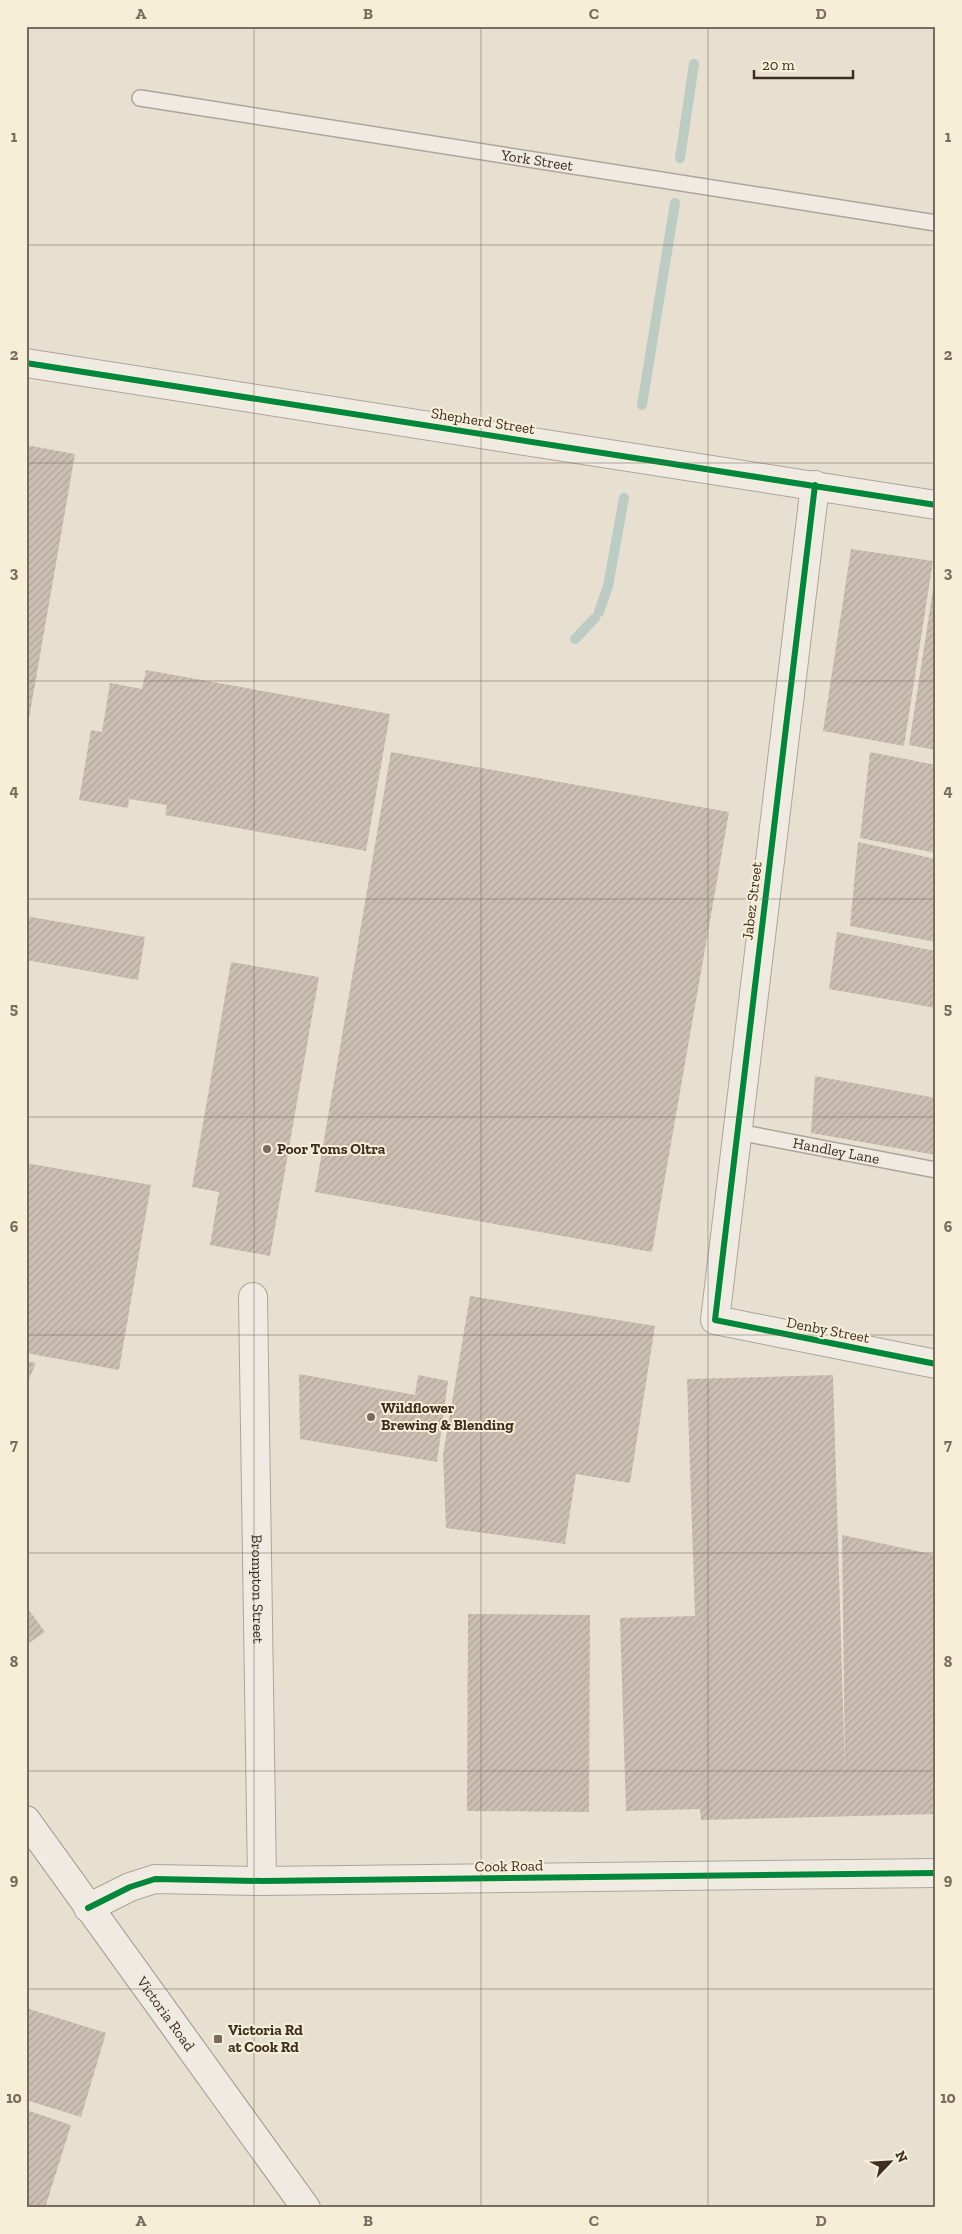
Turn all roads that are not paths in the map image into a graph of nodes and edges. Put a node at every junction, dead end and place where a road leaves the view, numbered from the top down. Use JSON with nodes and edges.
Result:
{"nodes":[{"id":1,"x":140,"y":98,"type":"dead end"},
{"id":2,"x":936,"y":223,"type":"edge"},
{"id":3,"x":26,"y":363,"type":"edge"},
{"id":4,"x":815,"y":485,"type":"junction"},
{"id":5,"x":936,"y":505,"type":"edge"},
{"id":6,"x":738,"y":1132,"type":"junction"},
{"id":7,"x":936,"y":1170,"type":"edge"},
{"id":8,"x":253,"y":1297,"type":"dead end"},
{"id":9,"x":715,"y":1320,"type":"joint"},
{"id":10,"x":936,"y":1364,"type":"edge"},
{"id":11,"x":26,"y":1820,"type":"edge"},
{"id":12,"x":936,"y":1873,"type":"edge"},
{"id":13,"x":262,"y":1881,"type":"junction"},
{"id":14,"x":88,"y":1908,"type":"junction"},
{"id":15,"x":306,"y":2208,"type":"edge"}],
"edges":[{"from":1,"to":2,"type":"lane","name":"York Street"},
{"from":3,"to":4,"type":"street","name":"Shepherd Street"},
{"from":4,"to":5,"type":"street","name":"Shepherd Street"},
{"from":4,"to":6,"type":"street","name":"Jabez Street"},
{"from":6,"to":7,"type":"lane","name":"Handley Lane"},
{"from":6,"to":9,"type":"street","name":"Jabez Street"},
{"from":8,"to":13,"type":"street","name":"Brompton Street"},
{"from":9,"to":10,"type":"street","name":"Denby Street"},
{"from":11,"to":14,"type":"street","name":"Victoria Road"},
{"from":12,"to":13,"type":"street","name":"Cook Road"},
{"from":13,"to":14,"type":"street","name":"Cook Road"},
{"from":14,"to":15,"type":"street","name":"Victoria Road"}]}
